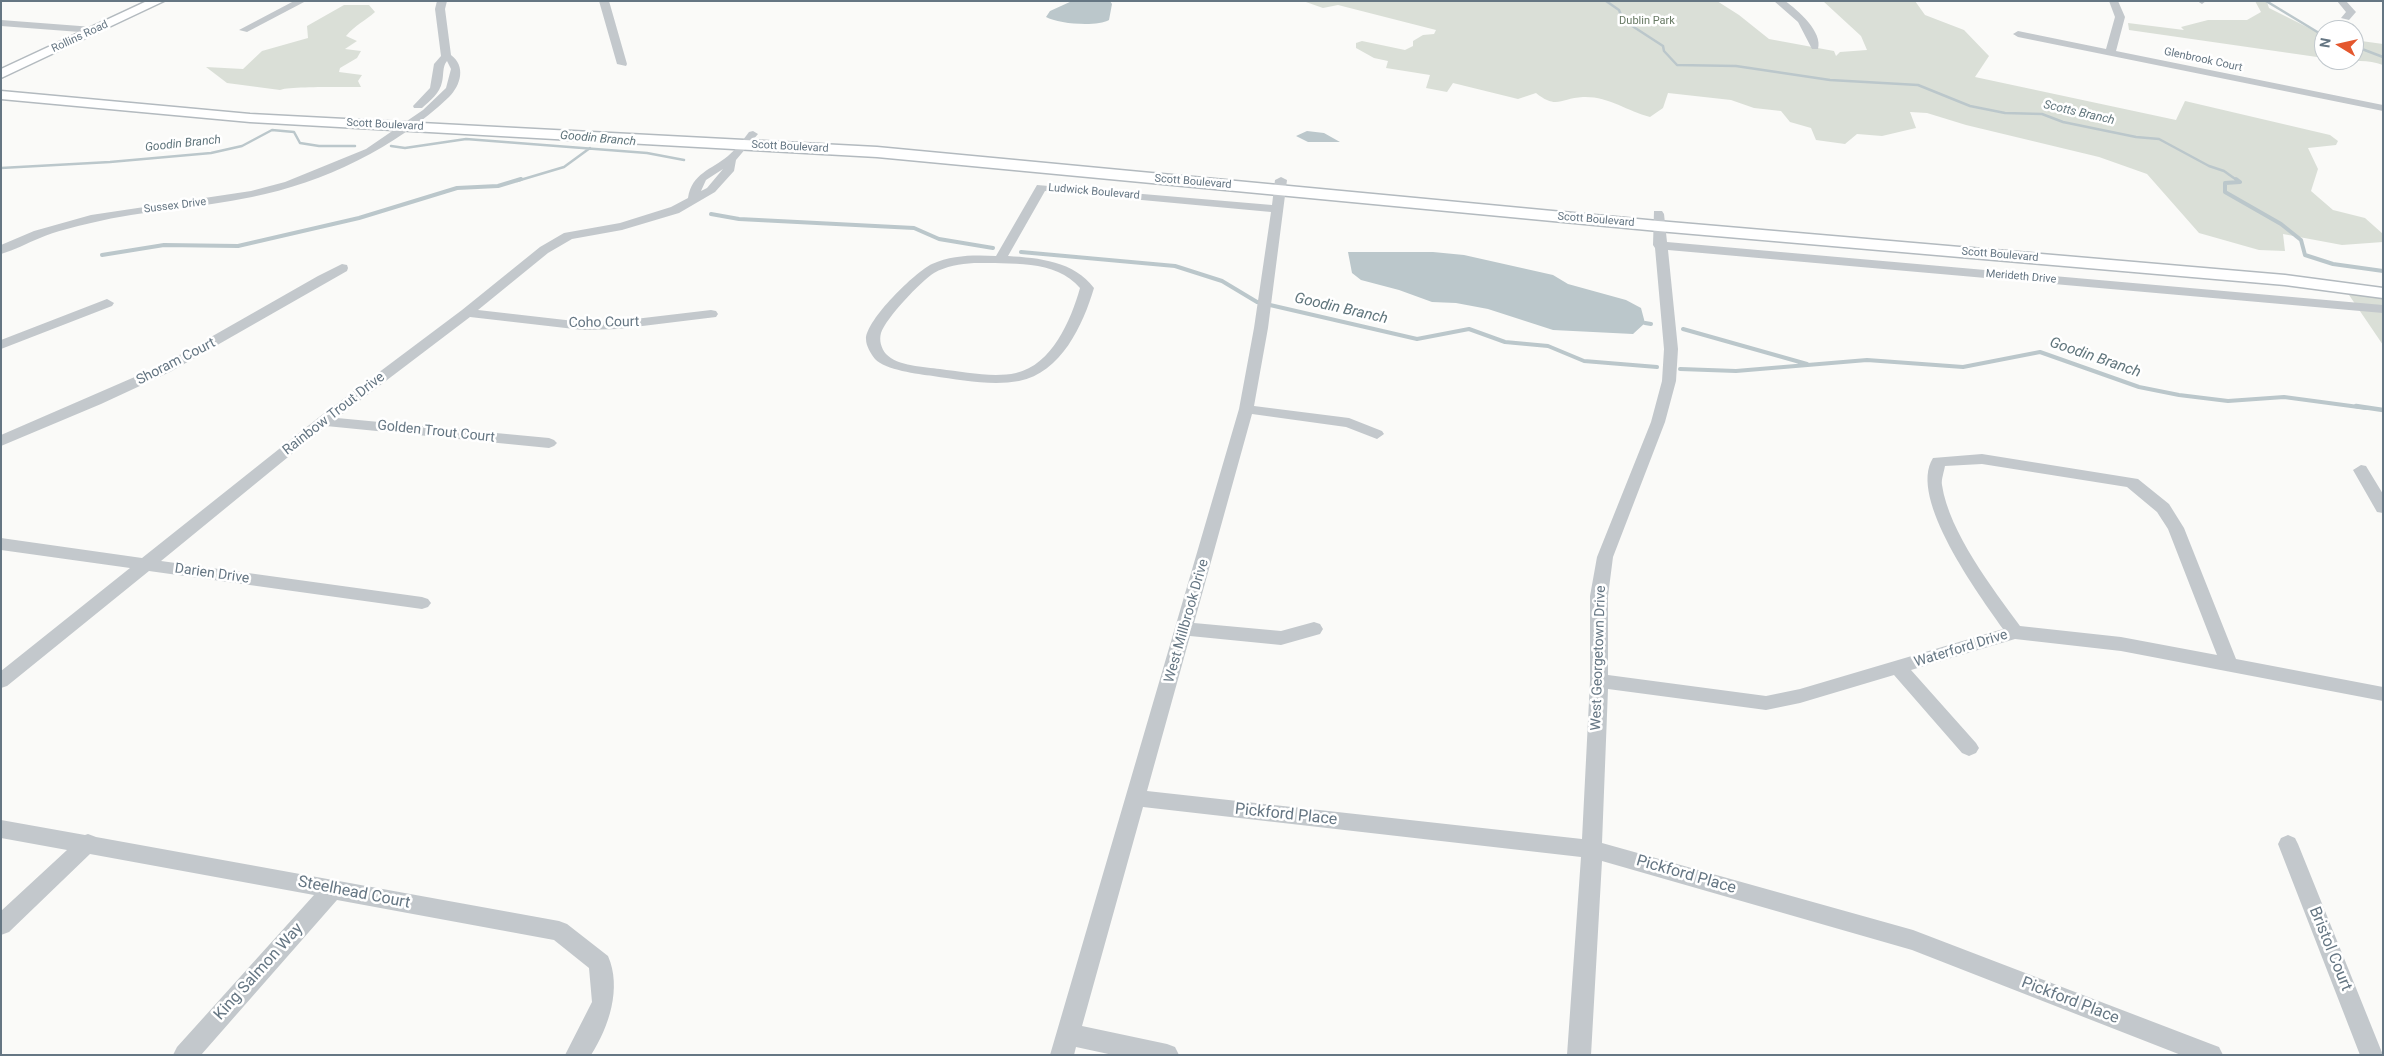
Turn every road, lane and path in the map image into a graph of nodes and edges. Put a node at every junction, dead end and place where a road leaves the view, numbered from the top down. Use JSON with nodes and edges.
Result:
{"nodes":[{"id":1,"x":158,"y":1,"type":"edge"},
{"id":2,"x":302,"y":1,"type":"edge"},
{"id":3,"x":442,"y":1,"type":"edge"},
{"id":4,"x":604,"y":1,"type":"edge"},
{"id":5,"x":1778,"y":1,"type":"edge"},
{"id":6,"x":2113,"y":1,"type":"edge"},
{"id":7,"x":2341,"y":1,"type":"edge"},
{"id":8,"x":2346,"y":18,"type":"dead end"},
{"id":9,"x":1,"y":23,"type":"edge"},
{"id":10,"x":93,"y":30,"type":"junction"},
{"id":11,"x":244,"y":30,"type":"dead end"},
{"id":12,"x":2018,"y":34,"type":"dead end"},
{"id":13,"x":1815,"y":47,"type":"dead end"},
{"id":14,"x":2110,"y":53,"type":"junction"},
{"id":15,"x":446,"y":56,"type":"junction"},
{"id":16,"x":622,"y":64,"type":"dead end"},
{"id":17,"x":1,"y":74,"type":"edge"},
{"id":18,"x":1,"y":87,"type":"edge"},
{"id":19,"x":1,"y":94,"type":"edge"},
{"id":20,"x":2383,"y":108,"type":"edge"},
{"id":21,"x":404,"y":122,"type":"junction"},
{"id":22,"x":749,"y":139,"type":"junction"},
{"id":23,"x":1280,"y":185,"type":"junction"},
{"id":24,"x":1277,"y":209,"type":"junction"},
{"id":25,"x":1658,"y":220,"type":"junction"},
{"id":26,"x":1660,"y":245,"type":"junction"},
{"id":27,"x":1,"y":250,"type":"edge"},
{"id":28,"x":999,"y":261,"type":"junction"},
{"id":29,"x":342,"y":268,"type":"dead end"},
{"id":30,"x":2383,"y":281,"type":"edge"},
{"id":31,"x":2383,"y":293,"type":"edge"},
{"id":32,"x":107,"y":304,"type":"dead end"},
{"id":33,"x":2383,"y":309,"type":"edge"},
{"id":34,"x":466,"y":313,"type":"junction"},
{"id":35,"x":711,"y":314,"type":"dead end"},
{"id":36,"x":1,"y":345,"type":"edge"},
{"id":37,"x":1246,"y":409,"type":"junction"},
{"id":38,"x":323,"y":421,"type":"junction"},
{"id":39,"x":1376,"y":434,"type":"dead end"},
{"id":40,"x":1,"y":441,"type":"edge"},
{"id":41,"x":549,"y":443,"type":"dead end"},
{"id":42,"x":2361,"y":470,"type":"dead end"},
{"id":43,"x":2383,"y":508,"type":"edge"},
{"id":44,"x":1,"y":544,"type":"edge"},
{"id":45,"x":144,"y":565,"type":"junction"},
{"id":46,"x":422,"y":603,"type":"dead end"},
{"id":47,"x":1185,"y":629,"type":"junction"},
{"id":48,"x":1314,"y":629,"type":"dead end"},
{"id":49,"x":2015,"y":632,"type":"junction"},
{"id":50,"x":2229,"y":664,"type":"junction"},
{"id":51,"x":1898,"y":668,"type":"junction"},
{"id":52,"x":1,"y":681,"type":"edge"},
{"id":53,"x":1599,"y":681,"type":"junction"},
{"id":54,"x":2383,"y":694,"type":"edge"},
{"id":55,"x":1969,"y":748,"type":"dead end"},
{"id":56,"x":1137,"y":798,"type":"junction"},
{"id":57,"x":1,"y":829,"type":"edge"},
{"id":58,"x":88,"y":843,"type":"junction"},
{"id":59,"x":2288,"y":844,"type":"dead end"},
{"id":60,"x":1592,"y":849,"type":"junction"},
{"id":61,"x":333,"y":889,"type":"junction"},
{"id":62,"x":1,"y":925,"type":"edge"},
{"id":63,"x":1065,"y":1044,"type":"edge"},
{"id":64,"x":185,"y":1055,"type":"edge"},
{"id":65,"x":577,"y":1055,"type":"edge"},
{"id":66,"x":1167,"y":1055,"type":"edge"},
{"id":67,"x":1579,"y":1055,"type":"edge"},
{"id":68,"x":2211,"y":1055,"type":"edge"},
{"id":69,"x":2372,"y":1055,"type":"edge"}],
"edges":[{"from":1,"to":10,"type":"main road","name":"Rollins Road"},
{"from":2,"to":11,"type":"street"},
{"from":3,"to":15,"type":"street"},
{"from":4,"to":16,"type":"street"},
{"from":5,"to":13,"type":"street"},
{"from":6,"to":14,"type":"street"},
{"from":7,"to":8,"type":"street"},
{"from":9,"to":10,"type":"street"},
{"from":10,"to":17,"type":"main road","name":"Rollins Road"},
{"from":12,"to":14,"type":"street","name":"Glenbrook Court"},
{"from":14,"to":20,"type":"street","name":"Glenbrook Court"},
{"from":15,"to":21,"type":"street"},
{"from":15,"to":21,"type":"street","name":"Sussex Drive"},
{"from":18,"to":21,"type":"main road","name":"Scott Boulevard"},
{"from":19,"to":21,"type":"main road","name":"Scott Boulevard"},
{"from":21,"to":22,"type":"main road","name":"Scott Boulevard"},
{"from":21,"to":27,"type":"street","name":"Sussex Drive"},
{"from":22,"to":23,"type":"main road","name":"Scott Boulevard"},
{"from":22,"to":34,"type":"street","name":"Rainbow Trout Drive"},
{"from":23,"to":24,"type":"street","name":"West Millbrook Drive"},
{"from":23,"to":25,"type":"main road","name":"Scott Boulevard"},
{"from":24,"to":28,"type":"street","name":"Ludwick Boulevard"},
{"from":24,"to":37,"type":"street","name":"West Millbrook Drive"},
{"from":25,"to":26,"type":"street","name":"West Georgetown Drive"},
{"from":25,"to":30,"type":"main road","name":"Scott Boulevard"},
{"from":25,"to":31,"type":"main road","name":"Scott Boulevard"},
{"from":26,"to":33,"type":"street","name":"Merideth Drive"},
{"from":26,"to":53,"type":"street","name":"West Georgetown Drive"},
{"from":28,"to":28,"type":"street"},
{"from":29,"to":40,"type":"street","name":"Shoram Court"},
{"from":32,"to":36,"type":"street"},
{"from":34,"to":35,"type":"street","name":"Coho Court"},
{"from":34,"to":38,"type":"street","name":"Rainbow Trout Drive"},
{"from":37,"to":39,"type":"street"},
{"from":37,"to":47,"type":"street","name":"West Millbrook Drive"},
{"from":38,"to":41,"type":"street","name":"Golden Trout Court"},
{"from":38,"to":45,"type":"street","name":"Rainbow Trout Drive"},
{"from":42,"to":43,"type":"street"},
{"from":44,"to":45,"type":"street","name":"Darien Drive"},
{"from":45,"to":46,"type":"street","name":"Darien Drive"},
{"from":45,"to":52,"type":"street","name":"Rainbow Trout Drive"},
{"from":47,"to":48,"type":"street"},
{"from":47,"to":56,"type":"street","name":"West Millbrook Drive"},
{"from":49,"to":50,"type":"street","name":"Waterford Drive"},
{"from":49,"to":50,"type":"street"},
{"from":49,"to":51,"type":"street","name":"Waterford Drive"},
{"from":50,"to":54,"type":"street","name":"Waterford Drive"},
{"from":51,"to":53,"type":"street","name":"Waterford Drive"},
{"from":51,"to":55,"type":"street"},
{"from":53,"to":60,"type":"street","name":"West Georgetown Drive"},
{"from":56,"to":60,"type":"street","name":"Pickford Place"},
{"from":56,"to":63,"type":"street","name":"West Millbrook Drive"},
{"from":57,"to":58,"type":"street","name":"Steelhead Court"},
{"from":58,"to":61,"type":"street","name":"Steelhead Court"},
{"from":58,"to":62,"type":"street"},
{"from":59,"to":69,"type":"street","name":"Bristol Court"},
{"from":60,"to":67,"type":"street","name":"West Georgetown Drive"},
{"from":60,"to":68,"type":"street","name":"Pickford Place"},
{"from":61,"to":64,"type":"street","name":"King Salmon Way"},
{"from":61,"to":65,"type":"street","name":"Steelhead Court"},
{"from":63,"to":66,"type":"street"}]}
